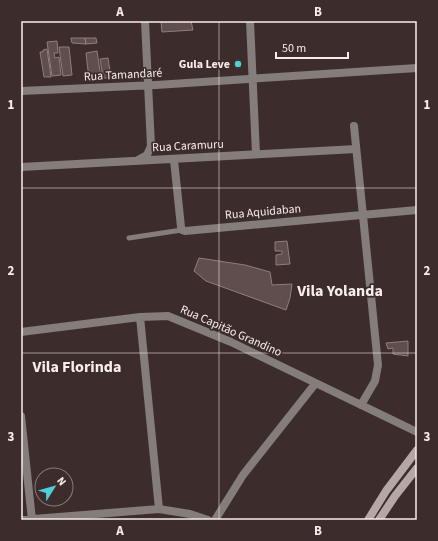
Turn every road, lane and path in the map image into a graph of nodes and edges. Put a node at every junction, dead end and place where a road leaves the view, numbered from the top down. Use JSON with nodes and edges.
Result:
{"nodes":[{"id":1,"x":145,"y":21,"type":"edge"},
{"id":2,"x":250,"y":21,"type":"edge"},
{"id":3,"x":417,"y":68,"type":"edge"},
{"id":4,"x":253,"y":79,"type":"junction"},
{"id":5,"x":149,"y":85,"type":"junction"},
{"id":6,"x":21,"y":91,"type":"edge"},
{"id":7,"x":354,"y":126,"type":"dead end"},
{"id":8,"x":151,"y":146,"type":"junction"},
{"id":9,"x":356,"y":149,"type":"junction"},
{"id":10,"x":256,"y":154,"type":"junction"},
{"id":11,"x":171,"y":160,"type":"junction"},
{"id":12,"x":134,"y":161,"type":"junction"},
{"id":13,"x":21,"y":167,"type":"edge"},
{"id":14,"x":417,"y":210,"type":"edge"},
{"id":15,"x":362,"y":215,"type":"junction"},
{"id":16,"x":182,"y":230,"type":"junction"},
{"id":17,"x":129,"y":238,"type":"dead end"},
{"id":18,"x":140,"y":317,"type":"junction"},
{"id":19,"x":21,"y":332,"type":"edge"},
{"id":20,"x":315,"y":384,"type":"junction"},
{"id":21,"x":361,"y":405,"type":"junction"},
{"id":22,"x":21,"y":416,"type":"edge"},
{"id":23,"x":417,"y":432,"type":"edge"},
{"id":24,"x":417,"y":450,"type":"edge"},
{"id":25,"x":417,"y":468,"type":"edge"},
{"id":26,"x":159,"y":509,"type":"junction"},
{"id":27,"x":21,"y":520,"type":"edge"},
{"id":28,"x":32,"y":520,"type":"edge"},
{"id":29,"x":208,"y":520,"type":"edge"},
{"id":30,"x":215,"y":520,"type":"edge"},
{"id":31,"x":368,"y":520,"type":"edge"},
{"id":32,"x":379,"y":520,"type":"edge"}],
"edges":[{"from":1,"to":5,"type":"street"},
{"from":2,"to":4,"type":"street"},
{"from":3,"to":4,"type":"street","name":"Rua Tamandaré"},
{"from":4,"to":5,"type":"street","name":"Rua Tamandaré"},
{"from":4,"to":10,"type":"street"},
{"from":5,"to":6,"type":"street","name":"Rua Tamandaré"},
{"from":5,"to":8,"type":"street"},
{"from":7,"to":9,"type":"street"},
{"from":8,"to":11,"type":"street"},
{"from":8,"to":12,"type":"street"},
{"from":9,"to":10,"type":"street","name":"Rua Caramuru"},
{"from":9,"to":15,"type":"street"},
{"from":10,"to":11,"type":"street","name":"Rua Caramuru"},
{"from":11,"to":12,"type":"street","name":"Rua Caramuru"},
{"from":11,"to":16,"type":"street"},
{"from":12,"to":13,"type":"street","name":"Rua Caramuru"},
{"from":14,"to":15,"type":"street","name":"Rua Aquidaban"},
{"from":15,"to":16,"type":"street","name":"Rua Aquidaban"},
{"from":15,"to":21,"type":"street"},
{"from":16,"to":17,"type":"lane"},
{"from":18,"to":19,"type":"street","name":"Rua Capitão Grandino"},
{"from":18,"to":20,"type":"street","name":"Rua Capitão Grandino"},
{"from":18,"to":26,"type":"street"},
{"from":20,"to":21,"type":"street","name":"Rua Capitão Grandino"},
{"from":20,"to":30,"type":"street"},
{"from":21,"to":23,"type":"street","name":"Rua Capitão Grandino"},
{"from":22,"to":28,"type":"street"},
{"from":24,"to":31,"type":"main road"},
{"from":25,"to":32,"type":"main road"},
{"from":26,"to":28,"type":"street"},
{"from":26,"to":29,"type":"street"},
{"from":27,"to":28,"type":"street"}]}
